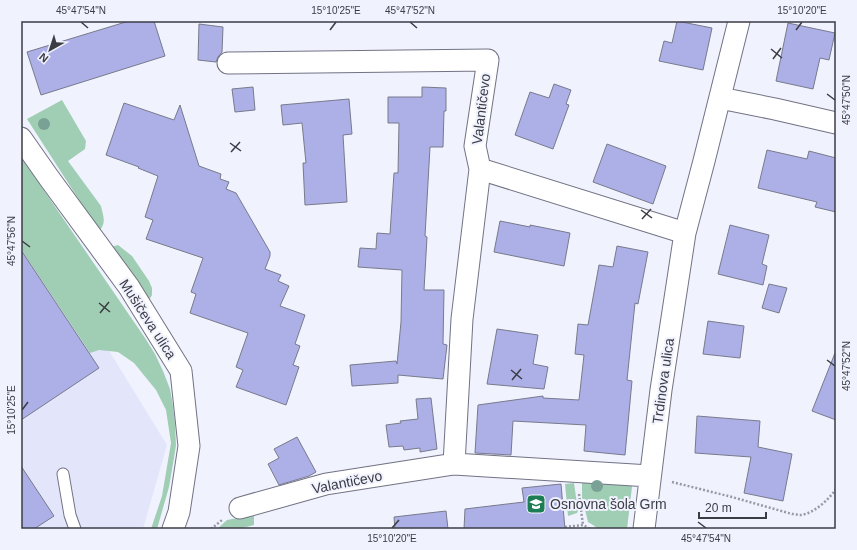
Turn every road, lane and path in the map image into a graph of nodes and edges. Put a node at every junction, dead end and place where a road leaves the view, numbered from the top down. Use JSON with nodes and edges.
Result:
{"nodes":[{"id":1,"x":739,"y":21,"type":"edge"},
{"id":2,"x":228,"y":63,"type":"dead end"},
{"id":3,"x":720,"y":98,"type":"junction"},
{"id":4,"x":836,"y":123,"type":"edge"},
{"id":5,"x":21,"y":138,"type":"edge"},
{"id":6,"x":480,"y":169,"type":"junction"},
{"id":7,"x":685,"y":233,"type":"junction"},
{"id":8,"x":454,"y":464,"type":"junction"},
{"id":9,"x":580,"y":472,"type":"junction"},
{"id":10,"x":63,"y":474,"type":"dead end"},
{"id":11,"x":650,"y":476,"type":"junction"},
{"id":12,"x":836,"y":489,"type":"edge"},
{"id":13,"x":240,"y":508,"type":"dead end"},
{"id":14,"x":583,"y":525,"type":"junction"},
{"id":15,"x":565,"y":527,"type":"dead end"},
{"id":16,"x":75,"y":529,"type":"edge"},
{"id":17,"x":172,"y":529,"type":"edge"},
{"id":18,"x":590,"y":529,"type":"edge"},
{"id":19,"x":644,"y":529,"type":"edge"}],
"edges":[{"from":1,"to":3,"type":"street","name":"Trdinova ulica"},
{"from":2,"to":6,"type":"street","name":"Valantičevo"},
{"from":3,"to":4,"type":"street"},
{"from":3,"to":7,"type":"street","name":"Trdinova ulica"},
{"from":5,"to":17,"type":"street","name":"Mušičeva ulica"},
{"from":6,"to":7,"type":"street"},
{"from":6,"to":8,"type":"street","name":"Valantičevo"},
{"from":7,"to":11,"type":"street","name":"Trdinova ulica"},
{"from":8,"to":9,"type":"street","name":"Valantičevo"},
{"from":8,"to":13,"type":"street","name":"Valantičevo"},
{"from":9,"to":11,"type":"street","name":"Valantičevo"},
{"from":9,"to":14,"type":"path"},
{"from":10,"to":16,"type":"lane"},
{"from":11,"to":12,"type":"path"},
{"from":11,"to":19,"type":"street","name":"Trdinova ulica"},
{"from":14,"to":15,"type":"path"},
{"from":14,"to":18,"type":"path"}]}
